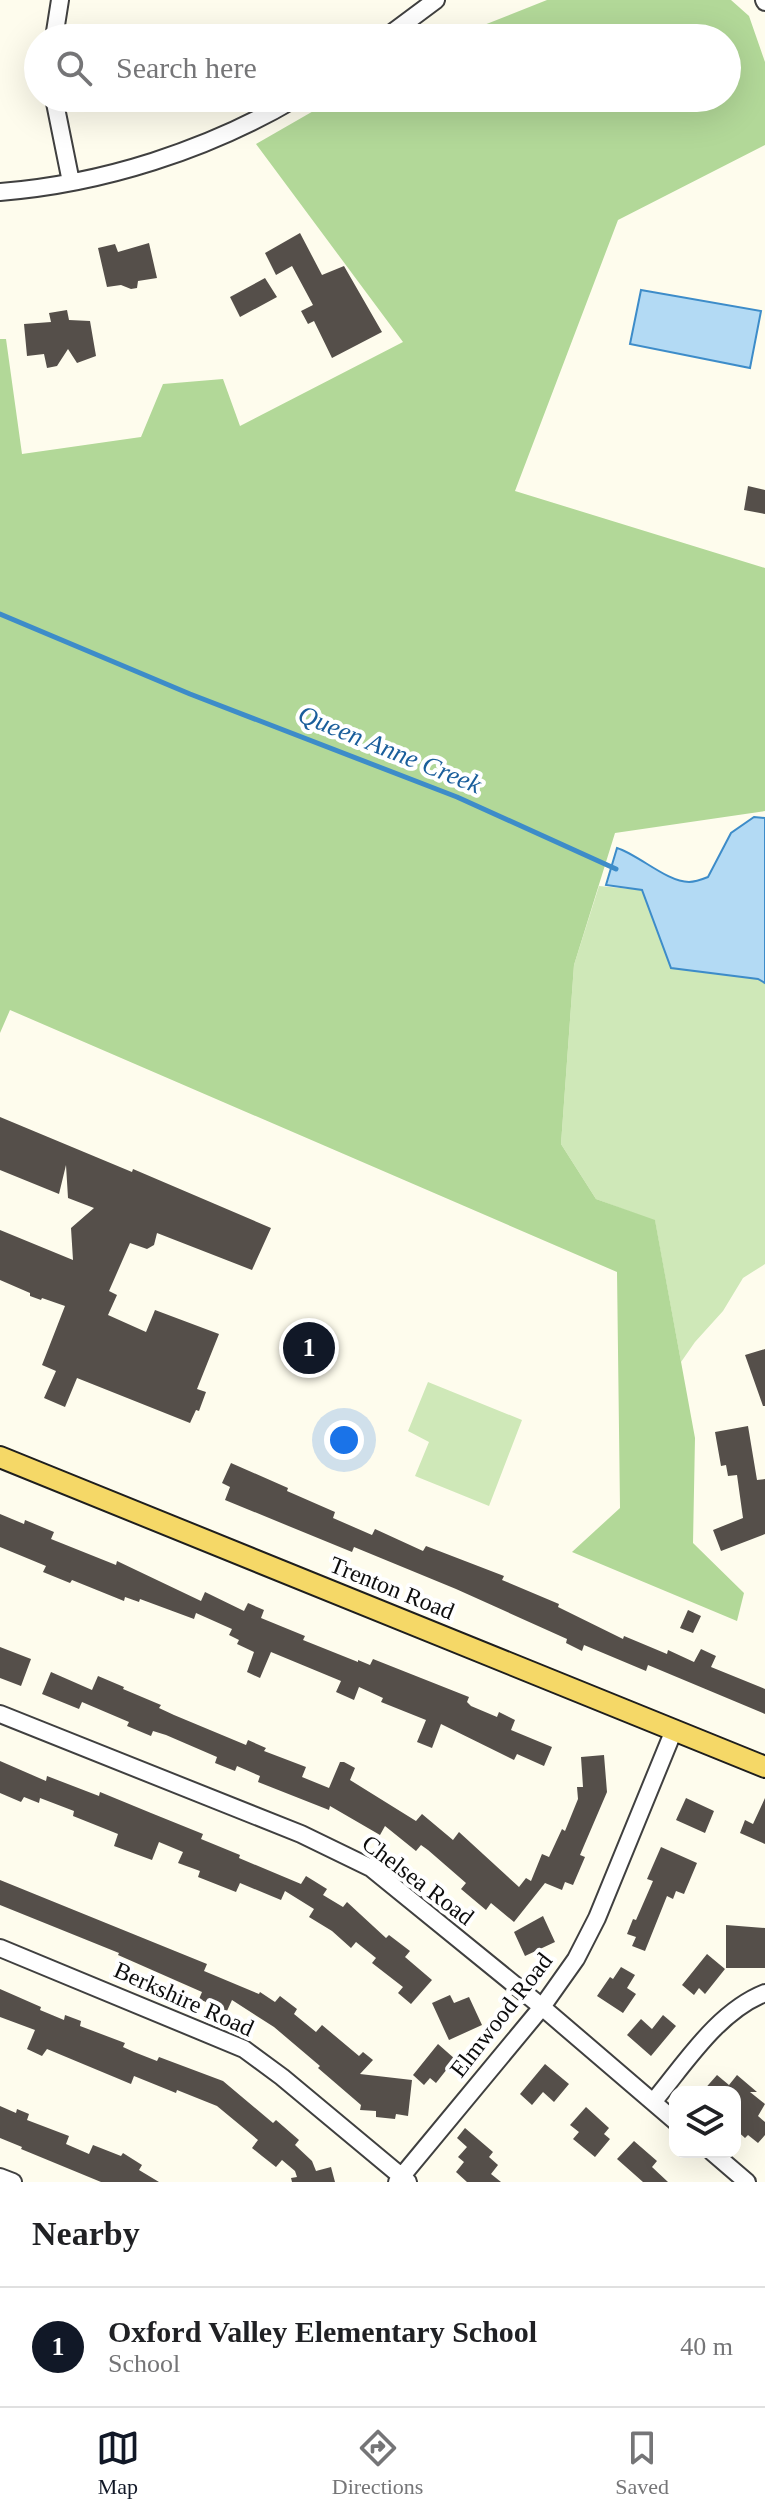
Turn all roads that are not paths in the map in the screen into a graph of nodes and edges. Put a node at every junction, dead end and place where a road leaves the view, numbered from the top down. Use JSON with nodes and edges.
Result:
{"nodes":[{"id":1,"x":60,"y":0,"type":"edge"},
{"id":2,"x":436,"y":0,"type":"edge"},
{"id":3,"x":56,"y":24,"type":"edge"},
{"id":4,"x":404,"y":24,"type":"edge"},
{"id":5,"x":57,"y":112,"type":"edge"},
{"id":6,"x":267,"y":112,"type":"edge"},
{"id":7,"x":71,"y":182,"type":"junction"},
{"id":8,"x":0,"y":192,"type":"edge"},
{"id":9,"x":0,"y":1457,"type":"edge"},
{"id":10,"x":0,"y":1714,"type":"edge"},
{"id":11,"x":674,"y":1730,"type":"junction"},
{"id":12,"x":765,"y":1767,"type":"edge"},
{"id":13,"x":0,"y":1948,"type":"edge"},
{"id":14,"x":765,"y":1993,"type":"edge"},
{"id":15,"x":542,"y":2007,"type":"junction"},
{"id":16,"x":653,"y":2102,"type":"junction"},
{"id":17,"x":669,"y":2116,"type":"edge"},
{"id":18,"x":719,"y":2158,"type":"edge"},
{"id":19,"x":0,"y":2177,"type":"edge"},
{"id":20,"x":402,"y":2180,"type":"edge"},
{"id":21,"x":13,"y":2182,"type":"edge"},
{"id":22,"x":747,"y":2182,"type":"edge"}],
"edges":[{"from":1,"to":3,"type":"street"},
{"from":2,"to":4,"type":"street"},
{"from":5,"to":7,"type":"street"},
{"from":6,"to":7,"type":"street"},
{"from":7,"to":8,"type":"street"},
{"from":9,"to":11,"type":"main road","name":"Trenton Road"},
{"from":10,"to":15,"type":"street","name":"Chelsea Road"},
{"from":11,"to":12,"type":"main road","name":"Trenton Road"},
{"from":11,"to":15,"type":"street","name":"Elmwood Road"},
{"from":13,"to":20,"type":"street","name":"Berkshire Road"},
{"from":14,"to":16,"type":"street"},
{"from":15,"to":16,"type":"street","name":"Chelsea Road"},
{"from":15,"to":20,"type":"street","name":"Elmwood Road"},
{"from":16,"to":17,"type":"street","name":"Chelsea Road"},
{"from":18,"to":22,"type":"street"},
{"from":19,"to":21,"type":"street"}]}
